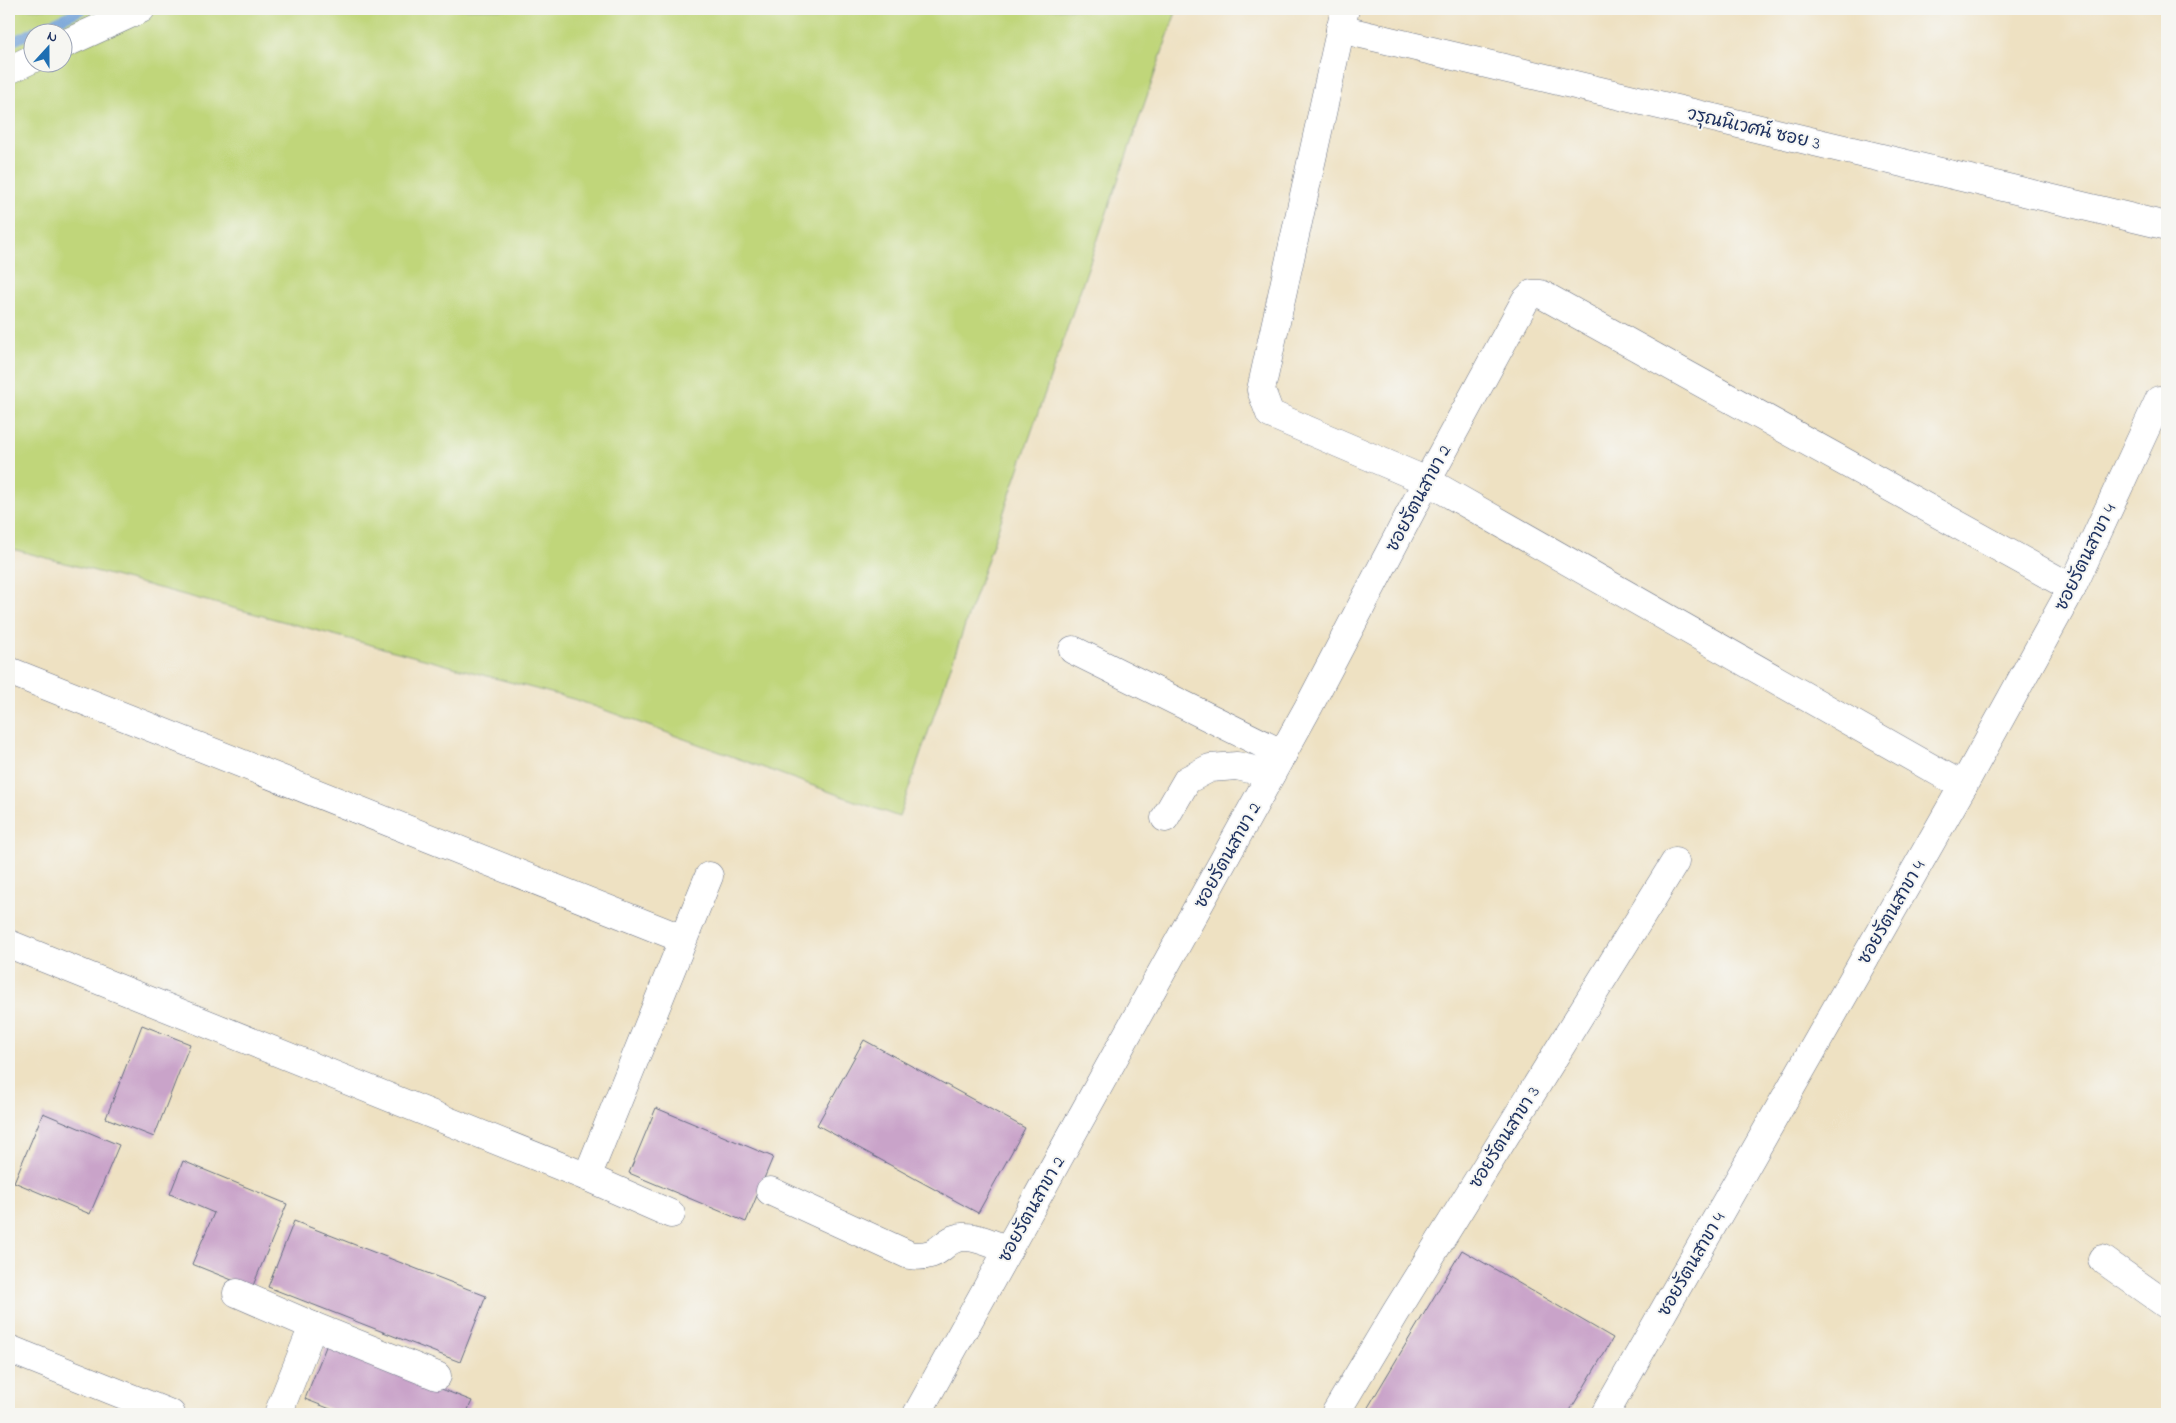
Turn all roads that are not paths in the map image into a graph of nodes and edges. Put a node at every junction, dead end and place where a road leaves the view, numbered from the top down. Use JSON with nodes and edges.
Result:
{"nodes":[{"id":1,"x":141,"y":9,"type":"edge"},
{"id":2,"x":1342,"y":19,"type":"edge"},
{"id":3,"x":72,"y":40,"type":"edge"},
{"id":4,"x":22,"y":64,"type":"edge"},
{"id":5,"x":9,"y":70,"type":"edge"},
{"id":6,"x":2167,"y":226,"type":"edge"},
{"id":7,"x":2159,"y":400,"type":"dead end"},
{"id":8,"x":1427,"y":481,"type":"junction"},
{"id":9,"x":2072,"y":588,"type":"junction"},
{"id":10,"x":1073,"y":650,"type":"dead end"},
{"id":11,"x":9,"y":671,"type":"edge"},
{"id":12,"x":1277,"y":764,"type":"junction"},
{"id":13,"x":1963,"y":786,"type":"junction"},
{"id":14,"x":1165,"y":818,"type":"dead end"},
{"id":15,"x":1675,"y":862,"type":"dead end"},
{"id":16,"x":710,"y":876,"type":"dead end"},
{"id":17,"x":683,"y":939,"type":"junction"},
{"id":18,"x":9,"y":944,"type":"edge"},
{"id":19,"x":587,"y":1177,"type":"junction"},
{"id":20,"x":770,"y":1191,"type":"dead end"},
{"id":21,"x":671,"y":1214,"type":"dead end"},
{"id":22,"x":1008,"y":1250,"type":"junction"},
{"id":23,"x":2102,"y":1259,"type":"dead end"},
{"id":24,"x":237,"y":1293,"type":"dead end"},
{"id":25,"x":2167,"y":1305,"type":"edge"},
{"id":26,"x":313,"y":1326,"type":"junction"},
{"id":27,"x":9,"y":1349,"type":"edge"},
{"id":28,"x":437,"y":1376,"type":"dead end"},
{"id":29,"x":170,"y":1414,"type":"edge"},
{"id":30,"x":278,"y":1414,"type":"edge"},
{"id":31,"x":918,"y":1414,"type":"edge"},
{"id":32,"x":1335,"y":1414,"type":"edge"},
{"id":33,"x":1605,"y":1414,"type":"edge"}],
"edges":[{"from":1,"to":3,"type":"street"},
{"from":2,"to":6,"type":"street","name":"วรุณนิเวศน์ ซอย 3"},
{"from":2,"to":8,"type":"street"},
{"from":4,"to":5,"type":"street"},
{"from":7,"to":9,"type":"street","name":"ซอยรัตนสาขา 4"},
{"from":8,"to":9,"type":"street","name":"ซอยรัตนสาขา 2"},
{"from":8,"to":12,"type":"street","name":"ซอยรัตนสาขา 2"},
{"from":8,"to":13,"type":"street"},
{"from":9,"to":13,"type":"street","name":"ซอยรัตนสาขา 4"},
{"from":10,"to":12,"type":"street"},
{"from":11,"to":17,"type":"street"},
{"from":12,"to":14,"type":"street"},
{"from":12,"to":22,"type":"street","name":"ซอยรัตนสาขา 2"},
{"from":13,"to":33,"type":"street","name":"ซอยรัตนสาขา 4"},
{"from":15,"to":32,"type":"street","name":"ซอยรัตนสาขา 3"},
{"from":16,"to":17,"type":"street"},
{"from":17,"to":19,"type":"street"},
{"from":18,"to":19,"type":"street"},
{"from":19,"to":21,"type":"street"},
{"from":20,"to":22,"type":"street"},
{"from":22,"to":31,"type":"street","name":"ซอยรัตนสาขา 2"},
{"from":23,"to":25,"type":"street"},
{"from":24,"to":26,"type":"street"},
{"from":26,"to":28,"type":"street"},
{"from":26,"to":30,"type":"street"},
{"from":27,"to":29,"type":"street"}]}
